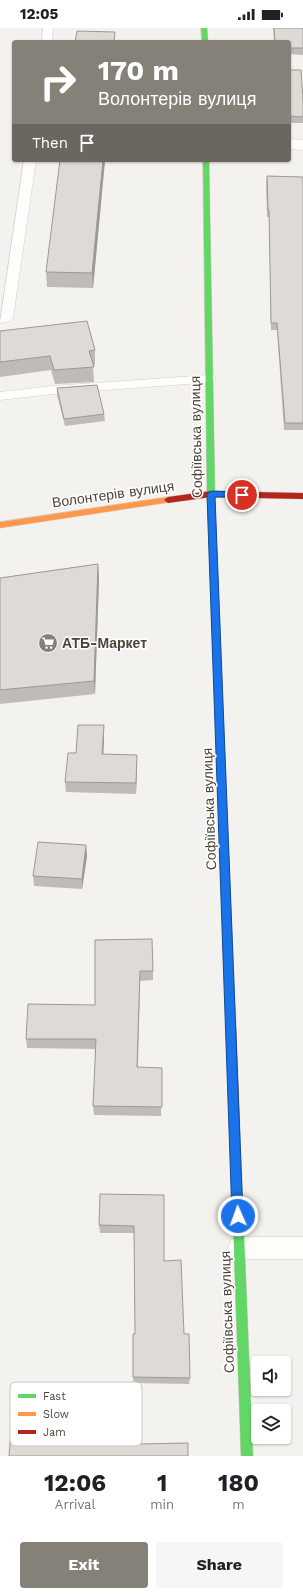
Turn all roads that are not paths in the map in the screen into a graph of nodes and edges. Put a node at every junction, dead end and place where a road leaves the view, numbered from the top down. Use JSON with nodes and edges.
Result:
{"nodes":[{"id":1,"x":48,"y":28,"type":"edge"},
{"id":2,"x":204,"y":28,"type":"edge"},
{"id":3,"x":46,"y":40,"type":"edge"},
{"id":4,"x":205,"y":40,"type":"edge"},
{"id":5,"x":291,"y":144,"type":"edge"},
{"id":6,"x":303,"y":145,"type":"edge"},
{"id":7,"x":30,"y":162,"type":"edge"},
{"id":8,"x":206,"y":162,"type":"edge"},
{"id":9,"x":0,"y":319,"type":"edge"},
{"id":10,"x":209,"y":379,"type":"junction"},
{"id":11,"x":0,"y":396,"type":"edge"},
{"id":12,"x":211,"y":494,"type":"junction"},
{"id":13,"x":303,"y":496,"type":"edge"},
{"id":14,"x":0,"y":525,"type":"edge"},
{"id":15,"x":239,"y":1248,"type":"junction"},
{"id":16,"x":303,"y":1248,"type":"edge"},
{"id":17,"x":247,"y":1456,"type":"edge"}],
"edges":[{"from":1,"to":3,"type":"lane"},
{"from":2,"to":4,"type":"street"},
{"from":5,"to":6,"type":"street"},
{"from":7,"to":9,"type":"lane"},
{"from":8,"to":10,"type":"street","name":"Софіївська вулиця"},
{"from":10,"to":11,"type":"lane"},
{"from":10,"to":12,"type":"street","name":"Софіївська вулиця"},
{"from":12,"to":13,"type":"street","name":"Волонтерів вулиця"},
{"from":12,"to":14,"type":"street","name":"Волонтерів вулиця"},
{"from":12,"to":15,"type":"street","name":"Софіївська вулиця"},
{"from":15,"to":16,"type":"lane"},
{"from":15,"to":17,"type":"street","name":"Софіївська вулиця"}]}
